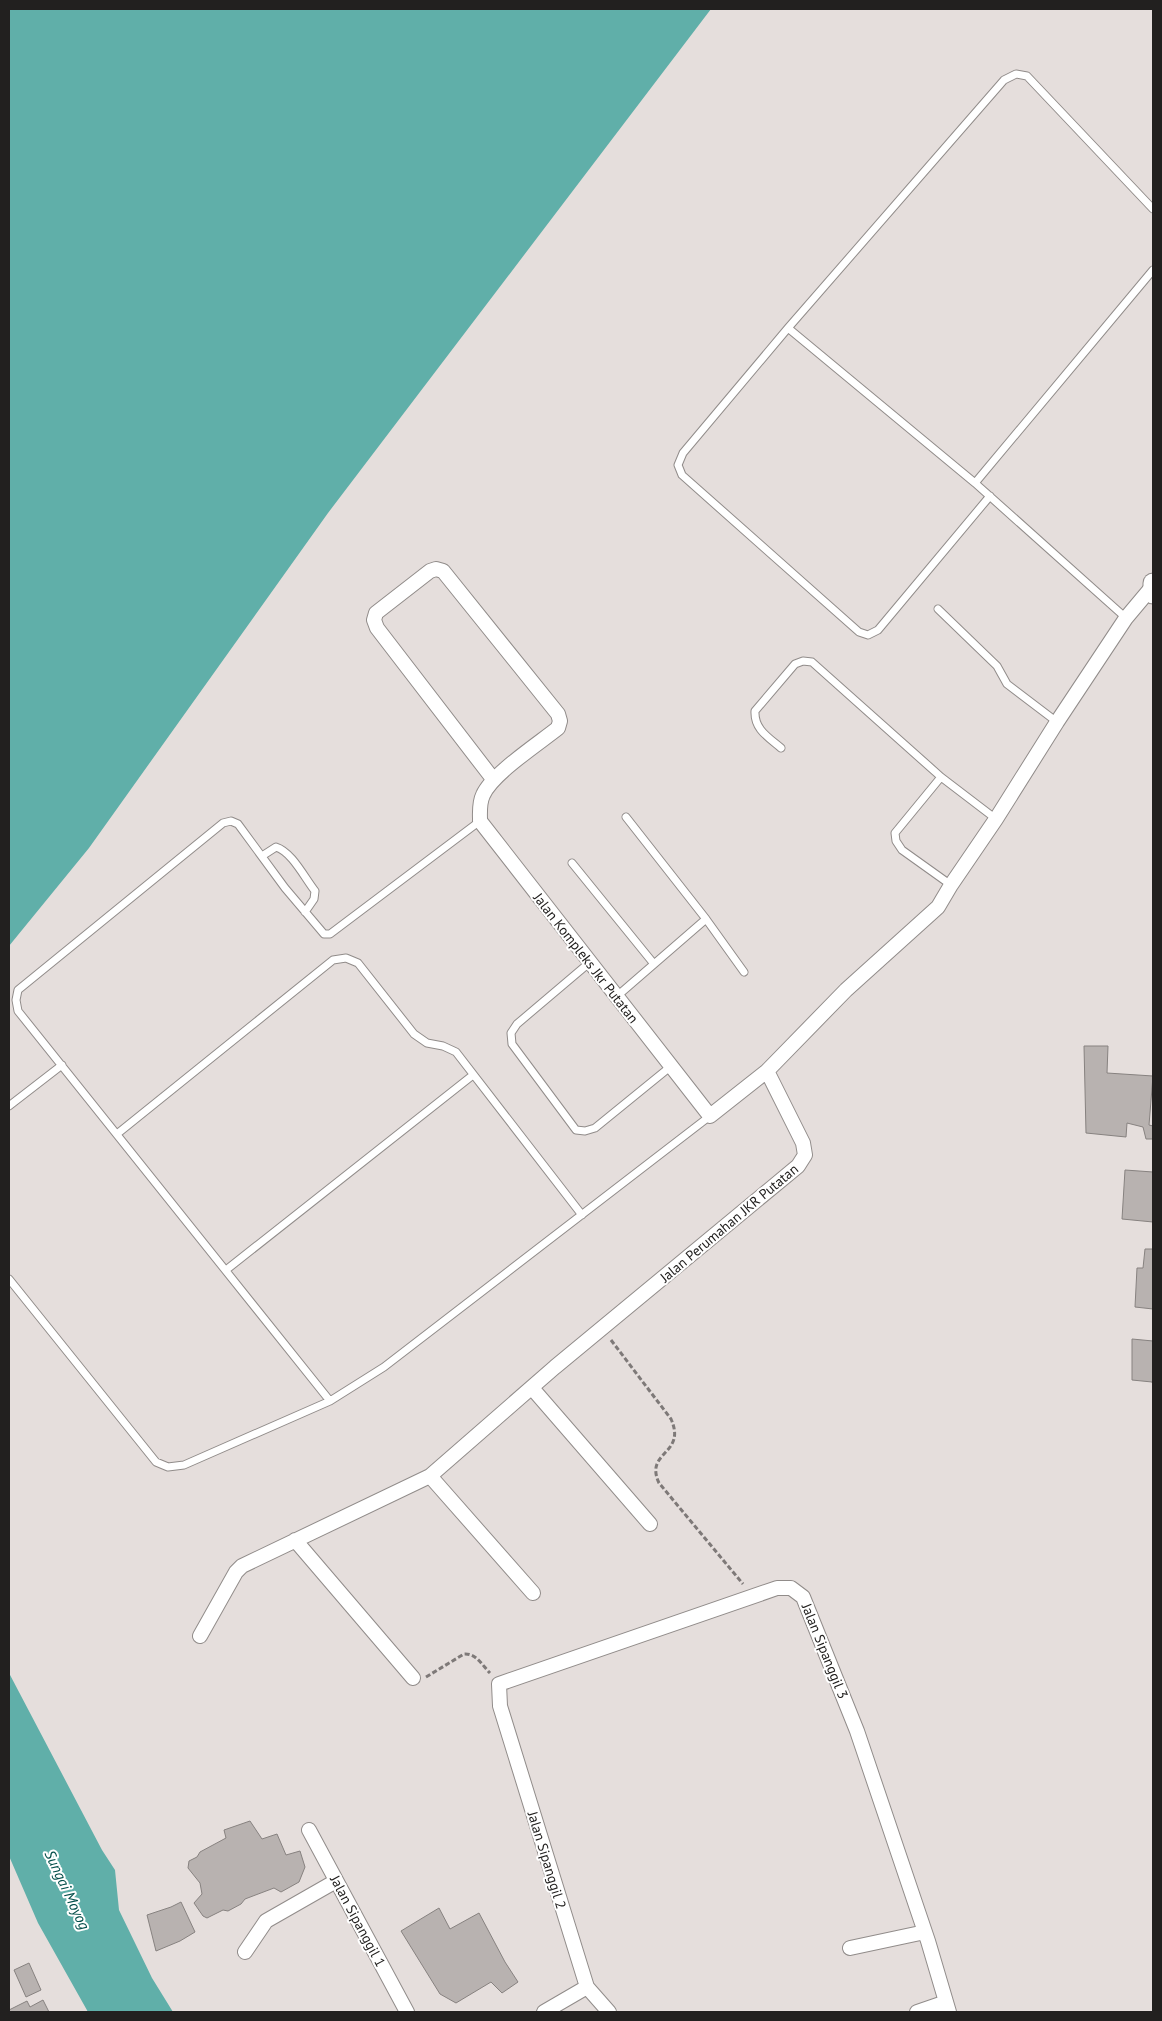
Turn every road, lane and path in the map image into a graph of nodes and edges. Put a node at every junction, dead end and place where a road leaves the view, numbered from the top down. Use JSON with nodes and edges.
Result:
{"nodes":[{"id":1,"x":1153,"y":209,"type":"edge"},
{"id":2,"x":1153,"y":270,"type":"edge"},
{"id":3,"x":788,"y":328,"type":"junction"},
{"id":4,"x":975,"y":483,"type":"junction"},
{"id":5,"x":990,"y":496,"type":"junction"},
{"id":6,"x":1153,"y":592,"type":"edge"},
{"id":7,"x":938,"y":609,"type":"dead end"},
{"id":8,"x":1126,"y":618,"type":"junction"},
{"id":9,"x":1057,"y":722,"type":"junction"},
{"id":10,"x":780,"y":748,"type":"dead end"},
{"id":11,"x":942,"y":777,"type":"junction"},
{"id":12,"x":493,"y":779,"type":"junction"},
{"id":13,"x":626,"y":817,"type":"dead end"},
{"id":14,"x":996,"y":819,"type":"junction"},
{"id":15,"x":480,"y":822,"type":"junction"},
{"id":16,"x":262,"y":856,"type":"junction"},
{"id":17,"x":572,"y":863,"type":"dead end"},
{"id":18,"x":951,"y":885,"type":"junction"},
{"id":19,"x":305,"y":912,"type":"junction"},
{"id":20,"x":706,"y":920,"type":"junction"},
{"id":21,"x":589,"y":963,"type":"junction"},
{"id":22,"x":654,"y":964,"type":"junction"},
{"id":23,"x":744,"y":972,"type":"dead end"},
{"id":24,"x":616,"y":997,"type":"junction"},
{"id":25,"x":62,"y":1065,"type":"junction"},
{"id":26,"x":670,"y":1067,"type":"junction"},
{"id":27,"x":767,"y":1071,"type":"junction"},
{"id":28,"x":473,"y":1075,"type":"junction"},
{"id":29,"x":9,"y":1106,"type":"edge"},
{"id":30,"x":710,"y":1116,"type":"junction"},
{"id":31,"x":117,"y":1134,"type":"junction"},
{"id":32,"x":582,"y":1215,"type":"junction"},
{"id":33,"x":226,"y":1270,"type":"junction"},
{"id":34,"x":9,"y":1279,"type":"edge"},
{"id":35,"x":603,"y":1329,"type":"junction"},
{"id":36,"x":532,"y":1388,"type":"junction"},
{"id":37,"x":330,"y":1401,"type":"junction"},
{"id":38,"x":430,"y":1476,"type":"junction"},
{"id":39,"x":650,"y":1524,"type":"dead end"},
{"id":40,"x":295,"y":1540,"type":"junction"},
{"id":41,"x":533,"y":1593,"type":"dead end"},
{"id":42,"x":753,"y":1597,"type":"junction"},
{"id":43,"x":200,"y":1636,"type":"dead end"},
{"id":44,"x":413,"y":1678,"type":"joint"},
{"id":45,"x":499,"y":1684,"type":"junction"},
{"id":46,"x":309,"y":1830,"type":"dead end"},
{"id":47,"x":336,"y":1881,"type":"junction"},
{"id":48,"x":925,"y":1932,"type":"junction"},
{"id":49,"x":850,"y":1948,"type":"dead end"},
{"id":50,"x":245,"y":1952,"type":"dead end"},
{"id":51,"x":587,"y":1986,"type":"junction"},
{"id":52,"x":947,"y":2007,"type":"edge"},
{"id":53,"x":406,"y":2012,"type":"edge"},
{"id":54,"x":544,"y":2012,"type":"edge"},
{"id":55,"x":610,"y":2012,"type":"edge"},
{"id":56,"x":917,"y":2012,"type":"edge"}],
"edges":[{"from":1,"to":3,"type":"lane"},
{"from":2,"to":4,"type":"lane"},
{"from":3,"to":4,"type":"lane"},
{"from":3,"to":5,"type":"lane"},
{"from":4,"to":5,"type":"lane"},
{"from":5,"to":8,"type":"lane"},
{"from":6,"to":8,"type":"street"},
{"from":7,"to":9,"type":"lane"},
{"from":8,"to":9,"type":"street"},
{"from":9,"to":14,"type":"street"},
{"from":10,"to":11,"type":"lane"},
{"from":11,"to":14,"type":"lane"},
{"from":11,"to":18,"type":"lane"},
{"from":12,"to":12,"type":"street"},
{"from":12,"to":15,"type":"street"},
{"from":13,"to":20,"type":"lane"},
{"from":14,"to":18,"type":"street"},
{"from":15,"to":19,"type":"lane"},
{"from":15,"to":21,"type":"street","name":"Jalan Kompleks Jkr Putatan"},
{"from":16,"to":19,"type":"lane"},
{"from":16,"to":19,"type":"lane"},
{"from":16,"to":25,"type":"lane"},
{"from":17,"to":22,"type":"lane"},
{"from":18,"to":27,"type":"street"},
{"from":20,"to":22,"type":"lane"},
{"from":20,"to":23,"type":"lane"},
{"from":21,"to":24,"type":"street","name":"Jalan Kompleks Jkr Putatan"},
{"from":21,"to":26,"type":"lane"},
{"from":22,"to":24,"type":"lane"},
{"from":24,"to":26,"type":"street","name":"Jalan Kompleks Jkr Putatan"},
{"from":25,"to":29,"type":"lane"},
{"from":25,"to":31,"type":"lane"},
{"from":26,"to":30,"type":"street","name":"Jalan Kompleks Jkr Putatan"},
{"from":27,"to":30,"type":"street"},
{"from":27,"to":35,"type":"street","name":"Jalan Perumahan JKR Putatan"},
{"from":28,"to":31,"type":"lane"},
{"from":28,"to":32,"type":"lane"},
{"from":28,"to":33,"type":"lane"},
{"from":30,"to":32,"type":"lane"},
{"from":31,"to":33,"type":"lane"},
{"from":32,"to":37,"type":"lane"},
{"from":33,"to":37,"type":"lane"},
{"from":34,"to":37,"type":"lane"},
{"from":35,"to":36,"type":"street","name":"Jalan Perumahan JKR Putatan"},
{"from":35,"to":42,"type":"path"},
{"from":36,"to":38,"type":"street","name":"Jalan Perumahan JKR Putatan"},
{"from":36,"to":39,"type":"street"},
{"from":38,"to":40,"type":"street","name":"Jalan Perumahan JKR Putatan"},
{"from":38,"to":41,"type":"street"},
{"from":40,"to":43,"type":"street","name":"Jalan Perumahan JKR Putatan"},
{"from":40,"to":44,"type":"street"},
{"from":42,"to":45,"type":"street","name":"Jalan Sipanggil 3"},
{"from":42,"to":48,"type":"street","name":"Jalan Sipanggil 3"},
{"from":44,"to":45,"type":"path"},
{"from":45,"to":51,"type":"street","name":"Jalan Sipanggil 2"},
{"from":46,"to":47,"type":"street","name":"Jalan Sipanggil 1"},
{"from":47,"to":50,"type":"street"},
{"from":47,"to":53,"type":"street","name":"Jalan Sipanggil 1"},
{"from":48,"to":49,"type":"street"},
{"from":48,"to":52,"type":"street","name":"Jalan Sipanggil 3"},
{"from":51,"to":54,"type":"street"},
{"from":51,"to":55,"type":"street"},
{"from":52,"to":56,"type":"street"}]}
